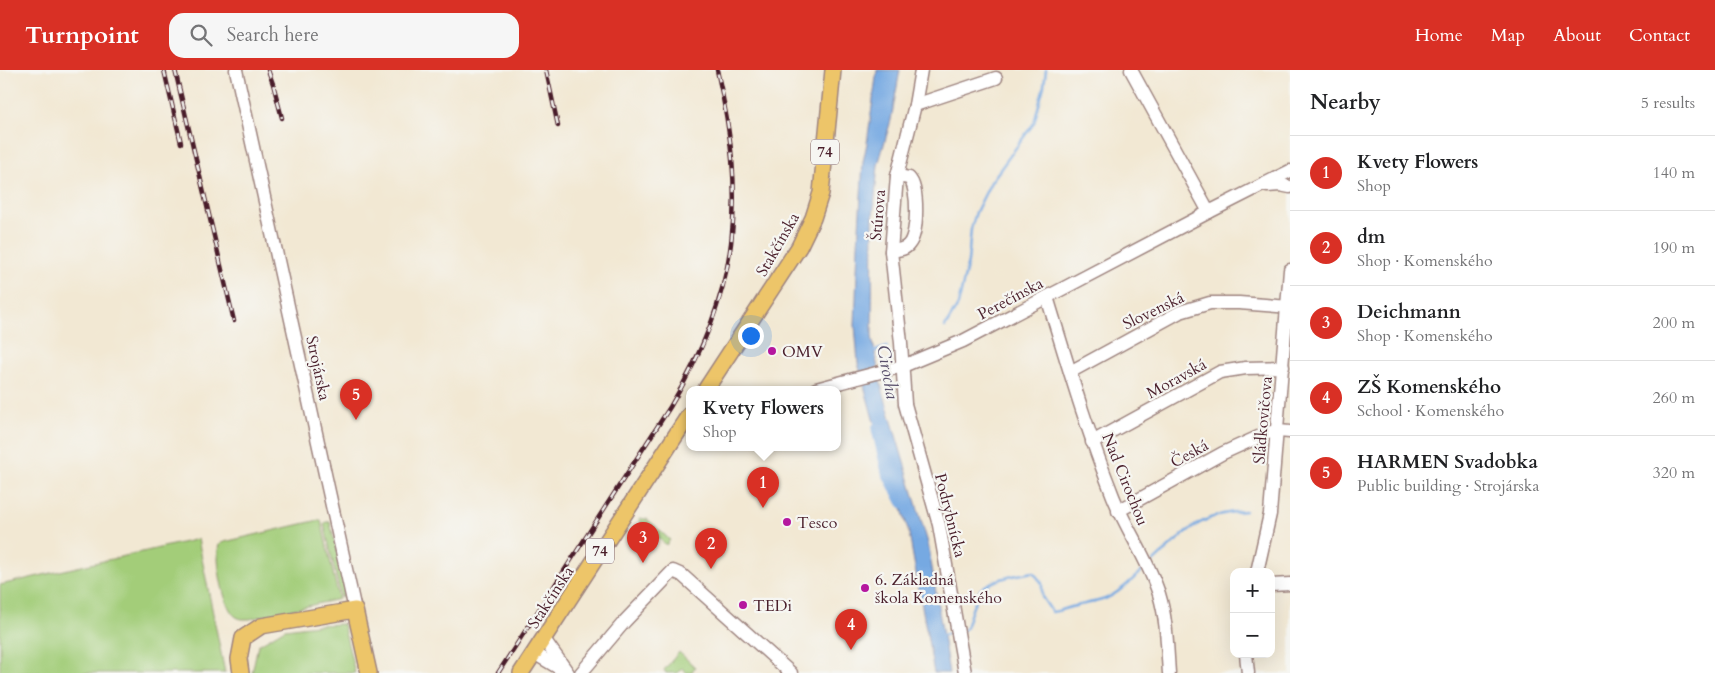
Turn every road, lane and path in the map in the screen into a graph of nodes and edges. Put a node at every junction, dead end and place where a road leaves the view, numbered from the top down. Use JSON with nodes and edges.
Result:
{"nodes":[{"id":1,"x":236,"y":70,"type":"edge"},
{"id":2,"x":833,"y":70,"type":"edge"},
{"id":3,"x":921,"y":70,"type":"edge"},
{"id":4,"x":1131,"y":70,"type":"edge"},
{"id":5,"x":996,"y":78,"type":"dead end"},
{"id":6,"x":915,"y":104,"type":"junction"},
{"id":7,"x":897,"y":176,"type":"junction"},
{"id":8,"x":1286,"y":179,"type":"edge"},
{"id":9,"x":1254,"y":188,"type":"junction"},
{"id":10,"x":1209,"y":212,"type":"junction"},
{"id":11,"x":891,"y":251,"type":"junction"},
{"id":12,"x":1290,"y":270,"type":"edge"},
{"id":13,"x":1047,"y":297,"type":"junction"},
{"id":14,"x":1289,"y":307,"type":"edge"},
{"id":15,"x":899,"y":367,"type":"junction"},
{"id":16,"x":1283,"y":367,"type":"junction"},
{"id":17,"x":1070,"y":372,"type":"junction"},
{"id":18,"x":708,"y":386,"type":"edge"},
{"id":19,"x":826,"y":386,"type":"edge"},
{"id":20,"x":686,"y":420,"type":"edge"},
{"id":21,"x":1284,"y":431,"type":"edge"},
{"id":22,"x":1092,"y":442,"type":"junction"},
{"id":23,"x":1118,"y":510,"type":"junction"},
{"id":24,"x":1259,"y":568,"type":"edge"},
{"id":25,"x":1290,"y":584,"type":"edge"},
{"id":26,"x":1275,"y":585,"type":"edge"},
{"id":27,"x":354,"y":610,"type":"junction"},
{"id":28,"x":544,"y":639,"type":"junction"},
{"id":29,"x":534,"y":653,"type":"junction"},
{"id":30,"x":1246,"y":658,"type":"edge"},
{"id":31,"x":241,"y":673,"type":"edge"},
{"id":32,"x":369,"y":673,"type":"edge"},
{"id":33,"x":521,"y":673,"type":"edge"},
{"id":34,"x":567,"y":673,"type":"edge"},
{"id":35,"x":581,"y":673,"type":"edge"},
{"id":36,"x":791,"y":673,"type":"edge"},
{"id":37,"x":966,"y":673,"type":"edge"},
{"id":38,"x":1168,"y":673,"type":"edge"},
{"id":39,"x":1248,"y":673,"type":"edge"}],
"edges":[{"from":1,"to":27,"type":"street","name":"Strojárska"},
{"from":2,"to":18,"type":"main road","name":"Stakčínska","number":"74"},
{"from":3,"to":6,"type":"street","name":"Štúrova"},
{"from":4,"to":10,"type":"street"},
{"from":5,"to":6,"type":"street"},
{"from":6,"to":7,"type":"street","name":"Štúrova"},
{"from":7,"to":11,"type":"street","name":"Štúrova"},
{"from":7,"to":11,"type":"street"},
{"from":8,"to":9,"type":"street","name":"Perečínska"},
{"from":8,"to":9,"type":"street","name":"Perečínska"},
{"from":9,"to":10,"type":"street","name":"Perečínska"},
{"from":10,"to":13,"type":"street","name":"Perečínska"},
{"from":11,"to":15,"type":"street","name":"Štúrova"},
{"from":12,"to":14,"type":"street","name":"Sládkovičova"},
{"from":13,"to":15,"type":"street","name":"Perečínska"},
{"from":13,"to":17,"type":"street","name":"Nad Cirochou"},
{"from":14,"to":16,"type":"street","name":"Sládkovičova"},
{"from":14,"to":17,"type":"street","name":"Slovenská"},
{"from":15,"to":19,"type":"street","name":"Perečínska"},
{"from":15,"to":37,"type":"street","name":"Podrybnícka"},
{"from":16,"to":21,"type":"street","name":"Sládkovičova"},
{"from":16,"to":22,"type":"street","name":"Moravská"},
{"from":17,"to":22,"type":"street","name":"Nad Cirochou"},
{"from":20,"to":28,"type":"main road","name":"Stakčínska","number":"74"},
{"from":21,"to":23,"type":"street","name":"Česká"},
{"from":21,"to":24,"type":"street","name":"Sládkovičova"},
{"from":22,"to":23,"type":"street","name":"Nad Cirochou"},
{"from":23,"to":38,"type":"street","name":"Nad Cirochou"},
{"from":25,"to":26,"type":"street"},
{"from":27,"to":31,"type":"main road"},
{"from":27,"to":32,"type":"main road","name":"Strojárska"},
{"from":28,"to":29,"type":"main road","name":"Stakčínska","number":"74"},
{"from":28,"to":34,"type":"street"},
{"from":29,"to":33,"type":"main road","name":"Stakčínska","number":"74"},
{"from":29,"to":34,"type":"street"},
{"from":30,"to":39,"type":"street"},
{"from":35,"to":36,"type":"street"}]}
